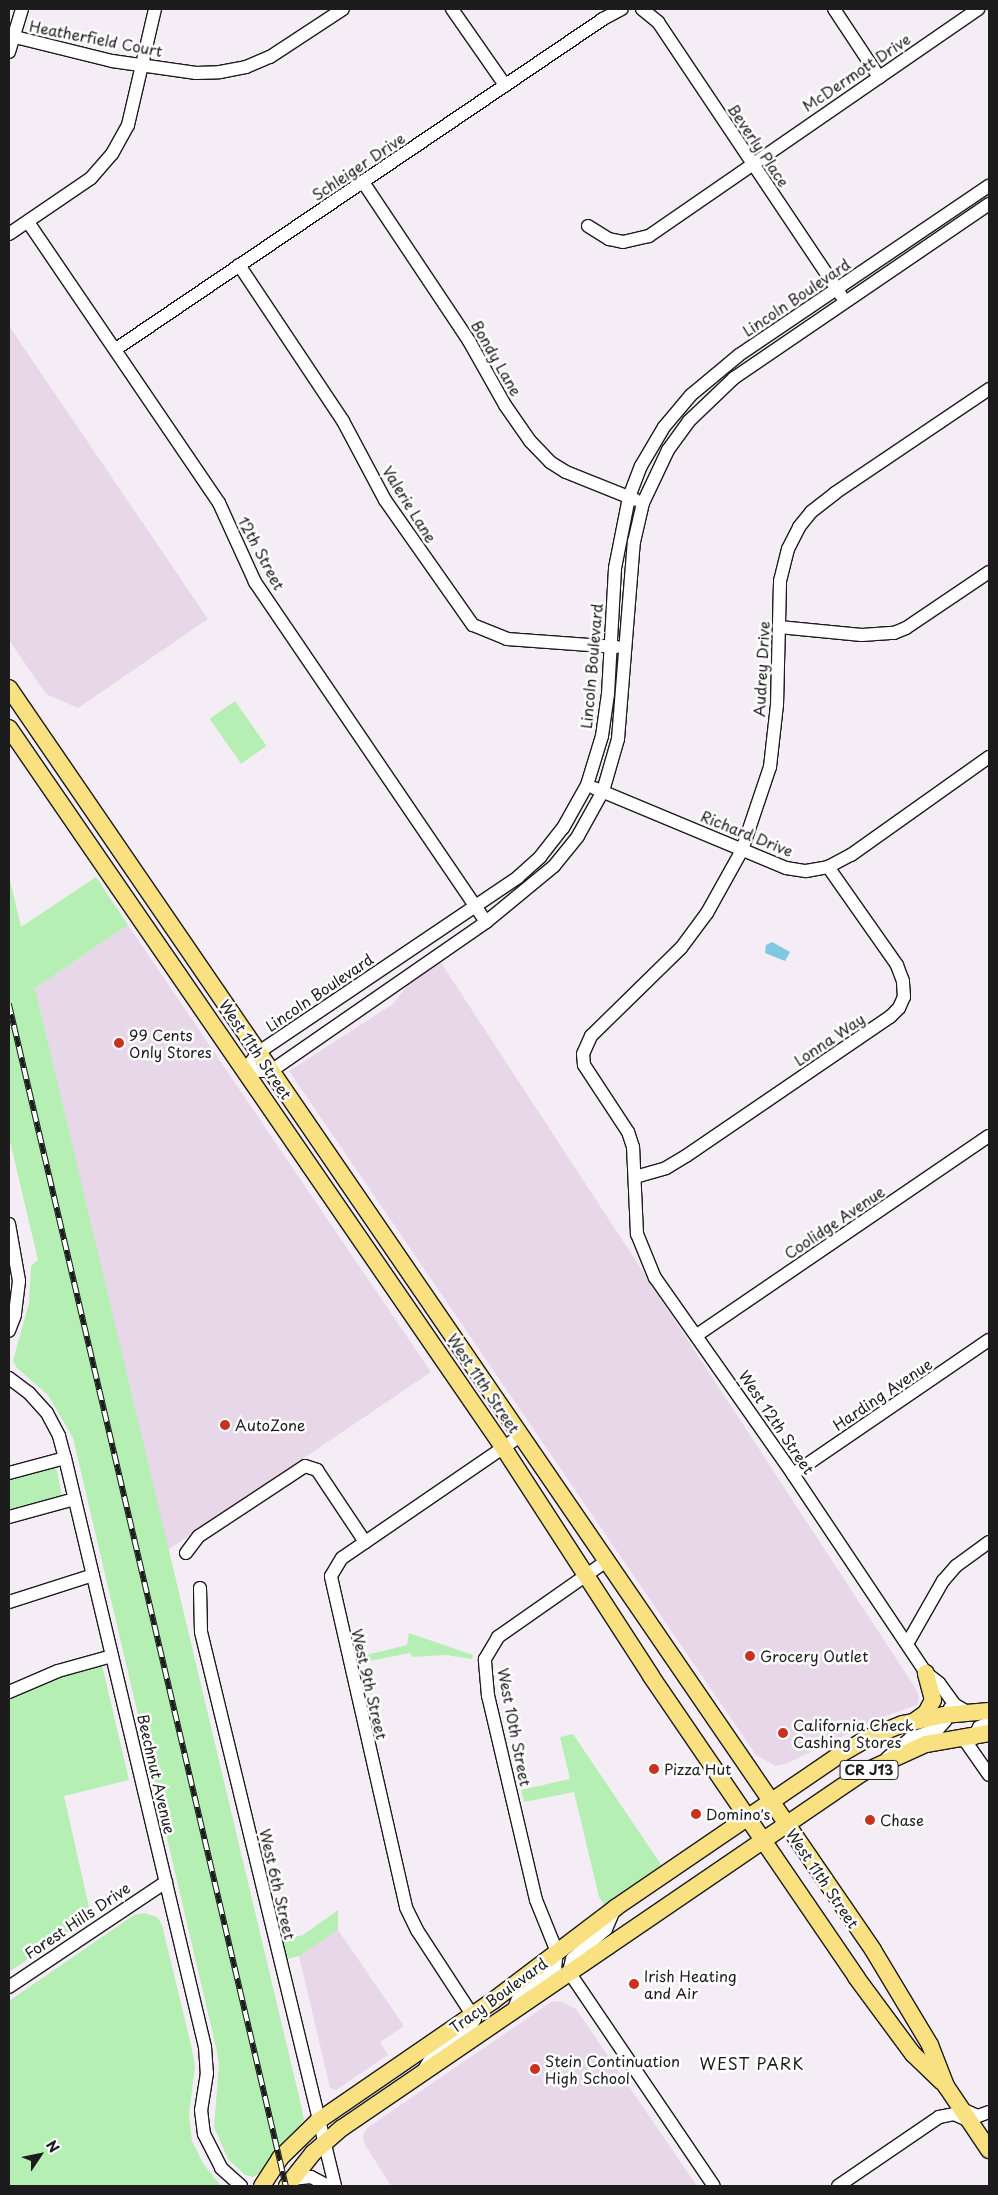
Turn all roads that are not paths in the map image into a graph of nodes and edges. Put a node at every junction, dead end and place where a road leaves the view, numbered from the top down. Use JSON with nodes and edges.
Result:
{"nodes":[{"id":1,"x":22,"y":9,"type":"edge"},
{"id":2,"x":154,"y":9,"type":"edge"},
{"id":3,"x":344,"y":9,"type":"edge"},
{"id":4,"x":452,"y":9,"type":"edge"},
{"id":5,"x":642,"y":9,"type":"edge"},
{"id":6,"x":834,"y":9,"type":"edge"},
{"id":7,"x":978,"y":9,"type":"edge"},
{"id":8,"x":620,"y":10,"type":"edge"},
{"id":9,"x":15,"y":38,"type":"junction"},
{"id":10,"x":9,"y":52,"type":"edge"},
{"id":11,"x":144,"y":65,"type":"junction"},
{"id":12,"x":879,"y":77,"type":"junction"},
{"id":13,"x":505,"y":85,"type":"junction"},
{"id":14,"x":752,"y":163,"type":"junction"},
{"id":15,"x":363,"y":182,"type":"junction"},
{"id":16,"x":989,"y":186,"type":"edge"},
{"id":17,"x":989,"y":204,"type":"edge"},
{"id":18,"x":28,"y":222,"type":"junction"},
{"id":19,"x":588,"y":226,"type":"dead end"},
{"id":20,"x":9,"y":234,"type":"edge"},
{"id":21,"x":239,"y":265,"type":"junction"},
{"id":22,"x":837,"y":290,"type":"junction"},
{"id":23,"x":846,"y":303,"type":"junction"},
{"id":24,"x":116,"y":348,"type":"junction"},
{"id":25,"x":989,"y":389,"type":"edge"},
{"id":26,"x":629,"y":497,"type":"junction"},
{"id":27,"x":644,"y":503,"type":"junction"},
{"id":28,"x":989,"y":572,"type":"edge"},
{"id":29,"x":779,"y":627,"type":"junction"},
{"id":30,"x":610,"y":646,"type":"junction"},
{"id":31,"x":626,"y":648,"type":"junction"},
{"id":32,"x":9,"y":688,"type":"edge"},
{"id":33,"x":9,"y":728,"type":"edge"},
{"id":34,"x":989,"y":758,"type":"edge"},
{"id":35,"x":587,"y":785,"type":"junction"},
{"id":36,"x":602,"y":791,"type":"junction"},
{"id":37,"x":742,"y":850,"type":"junction"},
{"id":38,"x":828,"y":867,"type":"junction"},
{"id":39,"x":475,"y":907,"type":"junction"},
{"id":40,"x":486,"y":922,"type":"junction"},
{"id":41,"x":259,"y":1052,"type":"junction"},
{"id":42,"x":244,"y":1071,"type":"junction"},
{"id":43,"x":271,"y":1071,"type":"junction"},
{"id":44,"x":989,"y":1136,"type":"edge"},
{"id":45,"x":635,"y":1177,"type":"junction"},
{"id":46,"x":9,"y":1224,"type":"edge"},
{"id":47,"x":9,"y":1331,"type":"edge"},
{"id":48,"x":697,"y":1334,"type":"junction"},
{"id":49,"x":989,"y":1340,"type":"edge"},
{"id":50,"x":9,"y":1378,"type":"edge"},
{"id":51,"x":520,"y":1436,"type":"junction"},
{"id":52,"x":503,"y":1447,"type":"junction"},
{"id":53,"x":65,"y":1458,"type":"junction"},
{"id":54,"x":9,"y":1473,"type":"edge"},
{"id":55,"x":793,"y":1474,"type":"junction"},
{"id":56,"x":75,"y":1499,"type":"junction"},
{"id":57,"x":9,"y":1517,"type":"edge"},
{"id":58,"x":365,"y":1542,"type":"junction"},
{"id":59,"x":989,"y":1542,"type":"edge"},
{"id":60,"x":186,"y":1553,"type":"dead end"},
{"id":61,"x":605,"y":1562,"type":"junction"},
{"id":62,"x":587,"y":1574,"type":"junction"},
{"id":63,"x":93,"y":1576,"type":"junction"},
{"id":64,"x":200,"y":1588,"type":"dead end"},
{"id":65,"x":9,"y":1602,"type":"edge"},
{"id":66,"x":907,"y":1644,"type":"junction"},
{"id":67,"x":112,"y":1656,"type":"junction"},
{"id":68,"x":926,"y":1673,"type":"junction"},
{"id":69,"x":9,"y":1692,"type":"edge"},
{"id":70,"x":949,"y":1707,"type":"junction"},
{"id":71,"x":989,"y":1711,"type":"edge"},
{"id":72,"x":916,"y":1720,"type":"junction"},
{"id":73,"x":989,"y":1723,"type":"edge"},
{"id":74,"x":979,"y":1739,"type":"edge"},
{"id":75,"x":883,"y":1761,"type":"junction"},
{"id":76,"x":989,"y":1775,"type":"edge"},
{"id":77,"x":771,"y":1801,"type":"junction"},
{"id":78,"x":747,"y":1817,"type":"junction"},
{"id":79,"x":787,"y":1825,"type":"junction"},
{"id":80,"x":763,"y":1841,"type":"junction"},
{"id":81,"x":166,"y":1882,"type":"junction"},
{"id":82,"x":615,"y":1908,"type":"junction"},
{"id":83,"x":557,"y":1952,"type":"junction"},
{"id":84,"x":569,"y":1972,"type":"junction"},
{"id":85,"x":9,"y":1986,"type":"edge"},
{"id":86,"x":513,"y":2011,"type":"junction"},
{"id":87,"x":474,"y":2014,"type":"junction"},
{"id":88,"x":421,"y":2074,"type":"junction"},
{"id":89,"x":946,"y":2086,"type":"junction"},
{"id":90,"x":989,"y":2112,"type":"edge"},
{"id":91,"x":966,"y":2115,"type":"junction"},
{"id":92,"x":318,"y":2121,"type":"junction"},
{"id":93,"x":324,"y":2143,"type":"junction"},
{"id":94,"x":989,"y":2150,"type":"edge"},
{"id":95,"x":290,"y":2182,"type":"edge"},
{"id":96,"x":241,"y":2186,"type":"edge"},
{"id":97,"x":262,"y":2186,"type":"edge"},
{"id":98,"x":328,"y":2186,"type":"edge"},
{"id":99,"x":335,"y":2186,"type":"edge"},
{"id":100,"x":714,"y":2186,"type":"edge"},
{"id":101,"x":838,"y":2186,"type":"edge"}],
"edges":[{"from":1,"to":9,"type":"street"},
{"from":2,"to":11,"type":"street"},
{"from":3,"to":11,"type":"street","name":"Heatherfield Court"},
{"from":4,"to":13,"type":"street"},
{"from":5,"to":14,"type":"street","name":"Beverly Place"},
{"from":6,"to":12,"type":"street"},
{"from":7,"to":12,"type":"street","name":"McDermott Drive"},
{"from":8,"to":13,"type":"street","name":"Schleiger Drive"},
{"from":9,"to":10,"type":"street"},
{"from":9,"to":11,"type":"street","name":"Heatherfield Court"},
{"from":11,"to":18,"type":"street"},
{"from":12,"to":14,"type":"street","name":"McDermott Drive"},
{"from":13,"to":15,"type":"street","name":"Schleiger Drive"},
{"from":14,"to":19,"type":"street","name":"McDermott Drive"},
{"from":14,"to":22,"type":"street","name":"Beverly Place"},
{"from":15,"to":21,"type":"street","name":"Schleiger Drive"},
{"from":15,"to":26,"type":"street","name":"Bondy Lane"},
{"from":16,"to":22,"type":"street","name":"Lincoln Boulevard"},
{"from":17,"to":23,"type":"street"},
{"from":18,"to":20,"type":"street"},
{"from":18,"to":24,"type":"street","name":"12th Street"},
{"from":21,"to":24,"type":"street","name":"Schleiger Drive"},
{"from":21,"to":30,"type":"street","name":"Valerie Lane"},
{"from":22,"to":23,"type":"street","name":"Beverly Place"},
{"from":22,"to":26,"type":"street","name":"Lincoln Boulevard"},
{"from":23,"to":27,"type":"street"},
{"from":24,"to":39,"type":"street","name":"12th Street"},
{"from":25,"to":29,"type":"street","name":"Audrey Drive"},
{"from":26,"to":27,"type":"street","name":"Bondy Lane"},
{"from":26,"to":30,"type":"street","name":"Lincoln Boulevard"},
{"from":27,"to":31,"type":"street"},
{"from":28,"to":29,"type":"street"},
{"from":29,"to":37,"type":"street","name":"Audrey Drive"},
{"from":30,"to":31,"type":"street","name":"Valerie Lane"},
{"from":30,"to":35,"type":"street","name":"Lincoln Boulevard"},
{"from":31,"to":36,"type":"street"},
{"from":32,"to":41,"type":"main road","name":"West 11th Street"},
{"from":33,"to":42,"type":"main road","name":"West 11th Street"},
{"from":34,"to":38,"type":"street","name":"Richard Drive"},
{"from":35,"to":36,"type":"street","name":"Richard Drive"},
{"from":35,"to":39,"type":"street","name":"Lincoln Boulevard"},
{"from":36,"to":37,"type":"street","name":"Richard Drive"},
{"from":36,"to":40,"type":"street"},
{"from":37,"to":38,"type":"street","name":"Richard Drive"},
{"from":37,"to":45,"type":"street","name":"Audrey Drive"},
{"from":38,"to":45,"type":"street","name":"Lonna Way"},
{"from":39,"to":40,"type":"street","name":"12th Street"},
{"from":39,"to":41,"type":"street","name":"Lincoln Boulevard"},
{"from":40,"to":43,"type":"street"},
{"from":41,"to":42,"type":"street","name":"Lincoln Boulevard"},
{"from":41,"to":43,"type":"main road","name":"West 11th Street"},
{"from":42,"to":43,"type":"street"},
{"from":42,"to":52,"type":"main road","name":"West 11th Street"},
{"from":43,"to":51,"type":"main road","name":"West 11th Street"},
{"from":44,"to":48,"type":"street","name":"Coolidge Avenue"},
{"from":45,"to":48,"type":"street","name":"West 12th Street"},
{"from":46,"to":47,"type":"street"},
{"from":48,"to":55,"type":"street","name":"West 12th Street"},
{"from":49,"to":55,"type":"street","name":"Harding Avenue"},
{"from":50,"to":53,"type":"street","name":"Beechnut Avenue"},
{"from":51,"to":52,"type":"street","name":"West 9th Street"},
{"from":51,"to":61,"type":"main road","name":"West 11th Street"},
{"from":52,"to":58,"type":"street","name":"West 9th Street"},
{"from":52,"to":62,"type":"main road","name":"West 11th Street"},
{"from":53,"to":54,"type":"street"},
{"from":53,"to":56,"type":"street","name":"Beechnut Avenue"},
{"from":55,"to":66,"type":"street","name":"West 12th Street"},
{"from":56,"to":57,"type":"street"},
{"from":56,"to":63,"type":"street","name":"Beechnut Avenue"},
{"from":58,"to":60,"type":"street"},
{"from":58,"to":87,"type":"street","name":"West 9th Street"},
{"from":59,"to":66,"type":"street"},
{"from":61,"to":62,"type":"street","name":"West 10th Street"},
{"from":61,"to":77,"type":"main road","name":"West 11th Street"},
{"from":62,"to":78,"type":"main road","name":"West 11th Street"},
{"from":62,"to":83,"type":"street","name":"West 10th Street"},
{"from":63,"to":65,"type":"street"},
{"from":63,"to":67,"type":"street","name":"Beechnut Avenue"},
{"from":64,"to":92,"type":"street","name":"West 6th Street"},
{"from":66,"to":68,"type":"street","name":"West 12th Street"},
{"from":67,"to":69,"type":"street"},
{"from":67,"to":81,"type":"street","name":"Beechnut Avenue"},
{"from":68,"to":70,"type":"street","name":"West 12th Street"},
{"from":68,"to":72,"type":"main road"},
{"from":70,"to":71,"type":"main road","number":"CR J13"},
{"from":70,"to":72,"type":"main road","number":"CR J13"},
{"from":70,"to":75,"type":"street"},
{"from":72,"to":77,"type":"main road","number":"CR J13"},
{"from":73,"to":74,"type":"street"},
{"from":74,"to":75,"type":"main road","number":"CR J13"},
{"from":74,"to":76,"type":"street"},
{"from":75,"to":79,"type":"main road","number":"CR J13"},
{"from":77,"to":78,"type":"main road","name":"Tracy Boulevard"},
{"from":77,"to":79,"type":"main road","name":"West 11th Street"},
{"from":78,"to":80,"type":"main road","name":"West 11th Street"},
{"from":78,"to":82,"type":"main road","name":"Tracy Boulevard"},
{"from":79,"to":80,"type":"main road","number":"CR J13"},
{"from":79,"to":89,"type":"main road","name":"West 11th Street"},
{"from":80,"to":84,"type":"main road","name":"Tracy Boulevard"},
{"from":80,"to":89,"type":"main road","name":"West 11th Street"},
{"from":81,"to":85,"type":"street","name":"Forest Hills Drive"},
{"from":81,"to":96,"type":"street","name":"Beechnut Avenue"},
{"from":82,"to":83,"type":"main road","name":"Tracy Boulevard"},
{"from":82,"to":84,"type":"street"},
{"from":83,"to":86,"type":"street"},
{"from":83,"to":87,"type":"main road","name":"Tracy Boulevard"},
{"from":84,"to":86,"type":"main road","name":"Tracy Boulevard"},
{"from":84,"to":100,"type":"street"},
{"from":86,"to":88,"type":"main road","name":"Tracy Boulevard"},
{"from":87,"to":88,"type":"street"},
{"from":87,"to":92,"type":"main road","name":"Tracy Boulevard"},
{"from":88,"to":93,"type":"main road","name":"Tracy Boulevard"},
{"from":89,"to":91,"type":"main road","name":"West 11th Street"},
{"from":90,"to":91,"type":"street"},
{"from":91,"to":94,"type":"main road","name":"West 11th Street"},
{"from":91,"to":101,"type":"street"},
{"from":92,"to":93,"type":"street","name":"West 6th Street"},
{"from":92,"to":97,"type":"main road","name":"Tracy Boulevard"},
{"from":93,"to":95,"type":"main road","name":"Tracy Boulevard"},
{"from":93,"to":99,"type":"street","name":"West 6th Street"},
{"from":95,"to":98,"type":"street"}]}
